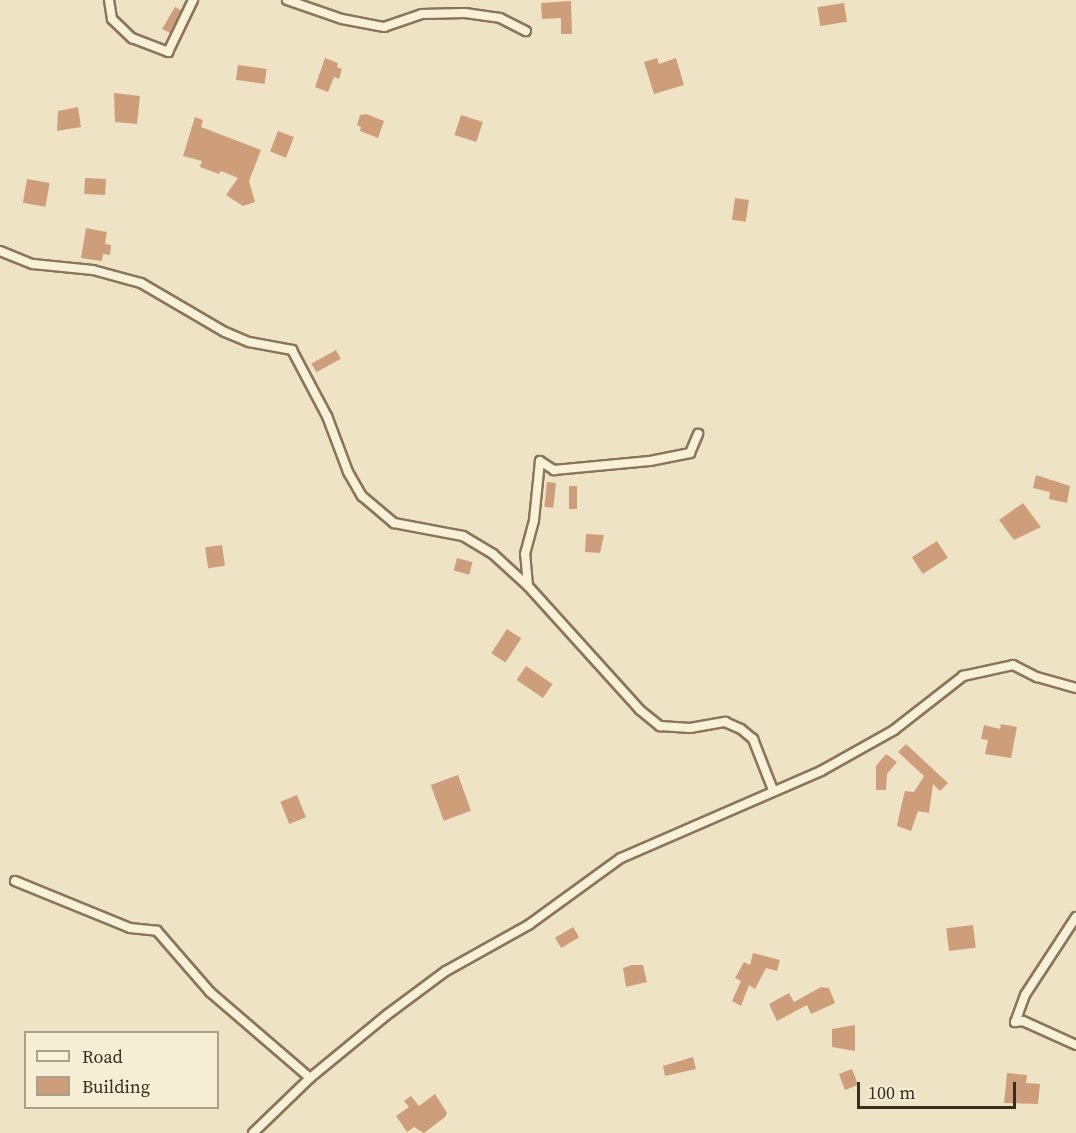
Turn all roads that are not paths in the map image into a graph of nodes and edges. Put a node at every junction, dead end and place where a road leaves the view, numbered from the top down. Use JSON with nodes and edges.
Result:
{"nodes":[{"id":1,"x":109,"y":0,"type":"edge"},
{"id":2,"x":193,"y":0,"type":"edge"},
{"id":3,"x":287,"y":0,"type":"edge"},
{"id":4,"x":526,"y":31,"type":"dead end"},
{"id":5,"x":0,"y":251,"type":"edge"},
{"id":6,"x":698,"y":434,"type":"dead end"},
{"id":7,"x":528,"y":586,"type":"junction"},
{"id":8,"x":1076,"y":688,"type":"edge"},
{"id":9,"x":773,"y":790,"type":"junction"},
{"id":10,"x":15,"y":881,"type":"dead end"},
{"id":11,"x":1076,"y":917,"type":"edge"},
{"id":12,"x":1076,"y":1045,"type":"edge"},
{"id":13,"x":310,"y":1078,"type":"junction"},
{"id":14,"x":253,"y":1133,"type":"edge"}],
"edges":[{"from":1,"to":2,"type":"street"},
{"from":3,"to":4,"type":"street"},
{"from":5,"to":7,"type":"street"},
{"from":6,"to":7,"type":"street"},
{"from":7,"to":9,"type":"street"},
{"from":8,"to":9,"type":"street"},
{"from":9,"to":13,"type":"street"},
{"from":10,"to":13,"type":"street"},
{"from":11,"to":12,"type":"street"},
{"from":13,"to":14,"type":"street"}]}
